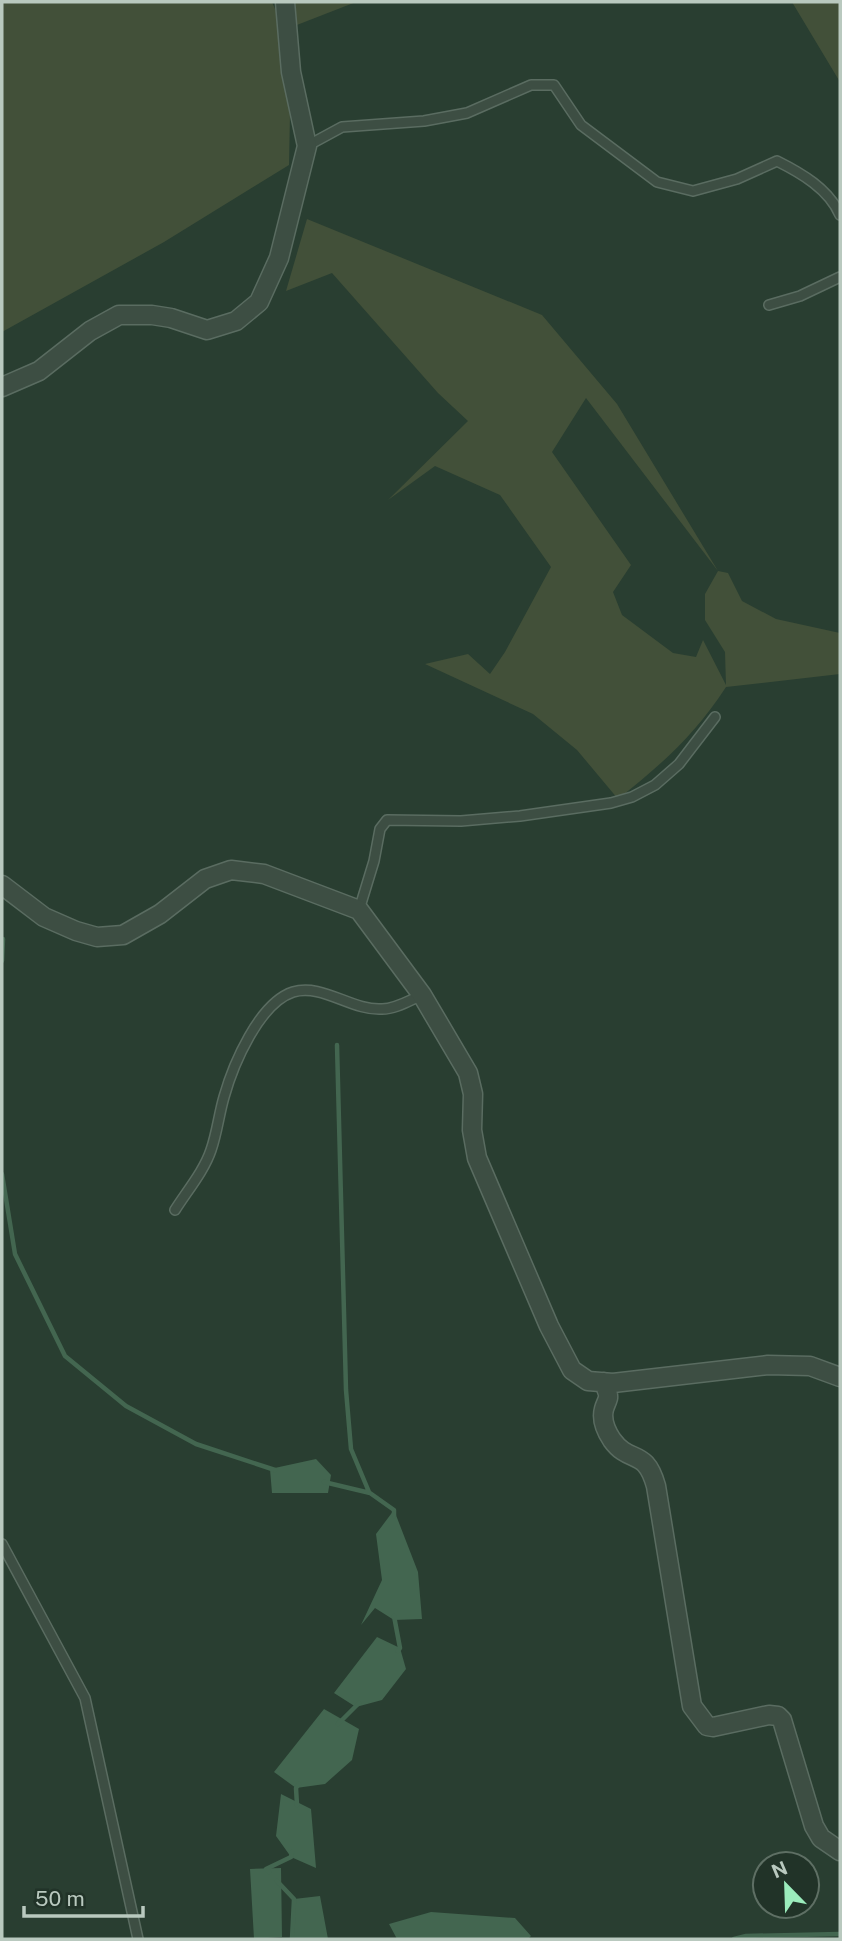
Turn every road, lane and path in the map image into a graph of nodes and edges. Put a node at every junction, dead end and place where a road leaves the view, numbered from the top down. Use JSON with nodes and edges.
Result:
{"nodes":[{"id":1,"x":285,"y":2,"type":"edge"},
{"id":2,"x":307,"y":146,"type":"junction"},
{"id":3,"x":840,"y":215,"type":"edge"},
{"id":4,"x":840,"y":277,"type":"edge"},
{"id":5,"x":769,"y":305,"type":"dead end"},
{"id":6,"x":2,"y":387,"type":"edge"},
{"id":7,"x":715,"y":717,"type":"dead end"},
{"id":8,"x":2,"y":885,"type":"edge"},
{"id":9,"x":359,"y":910,"type":"junction"},
{"id":10,"x":422,"y":995,"type":"junction"},
{"id":11,"x":176,"y":1210,"type":"dead end"},
{"id":12,"x":840,"y":1377,"type":"edge"},
{"id":13,"x":604,"y":1382,"type":"junction"},
{"id":14,"x":2,"y":1544,"type":"edge"},
{"id":15,"x":840,"y":1850,"type":"edge"},
{"id":16,"x":138,"y":1939,"type":"edge"}],
"edges":[{"from":1,"to":2,"type":"street"},
{"from":2,"to":3,"type":"lane"},
{"from":2,"to":6,"type":"street"},
{"from":4,"to":5,"type":"lane"},
{"from":7,"to":9,"type":"lane"},
{"from":8,"to":9,"type":"street"},
{"from":9,"to":10,"type":"street"},
{"from":10,"to":11,"type":"lane"},
{"from":10,"to":13,"type":"street"},
{"from":12,"to":13,"type":"street"},
{"from":13,"to":15,"type":"street"},
{"from":14,"to":16,"type":"lane"}]}
